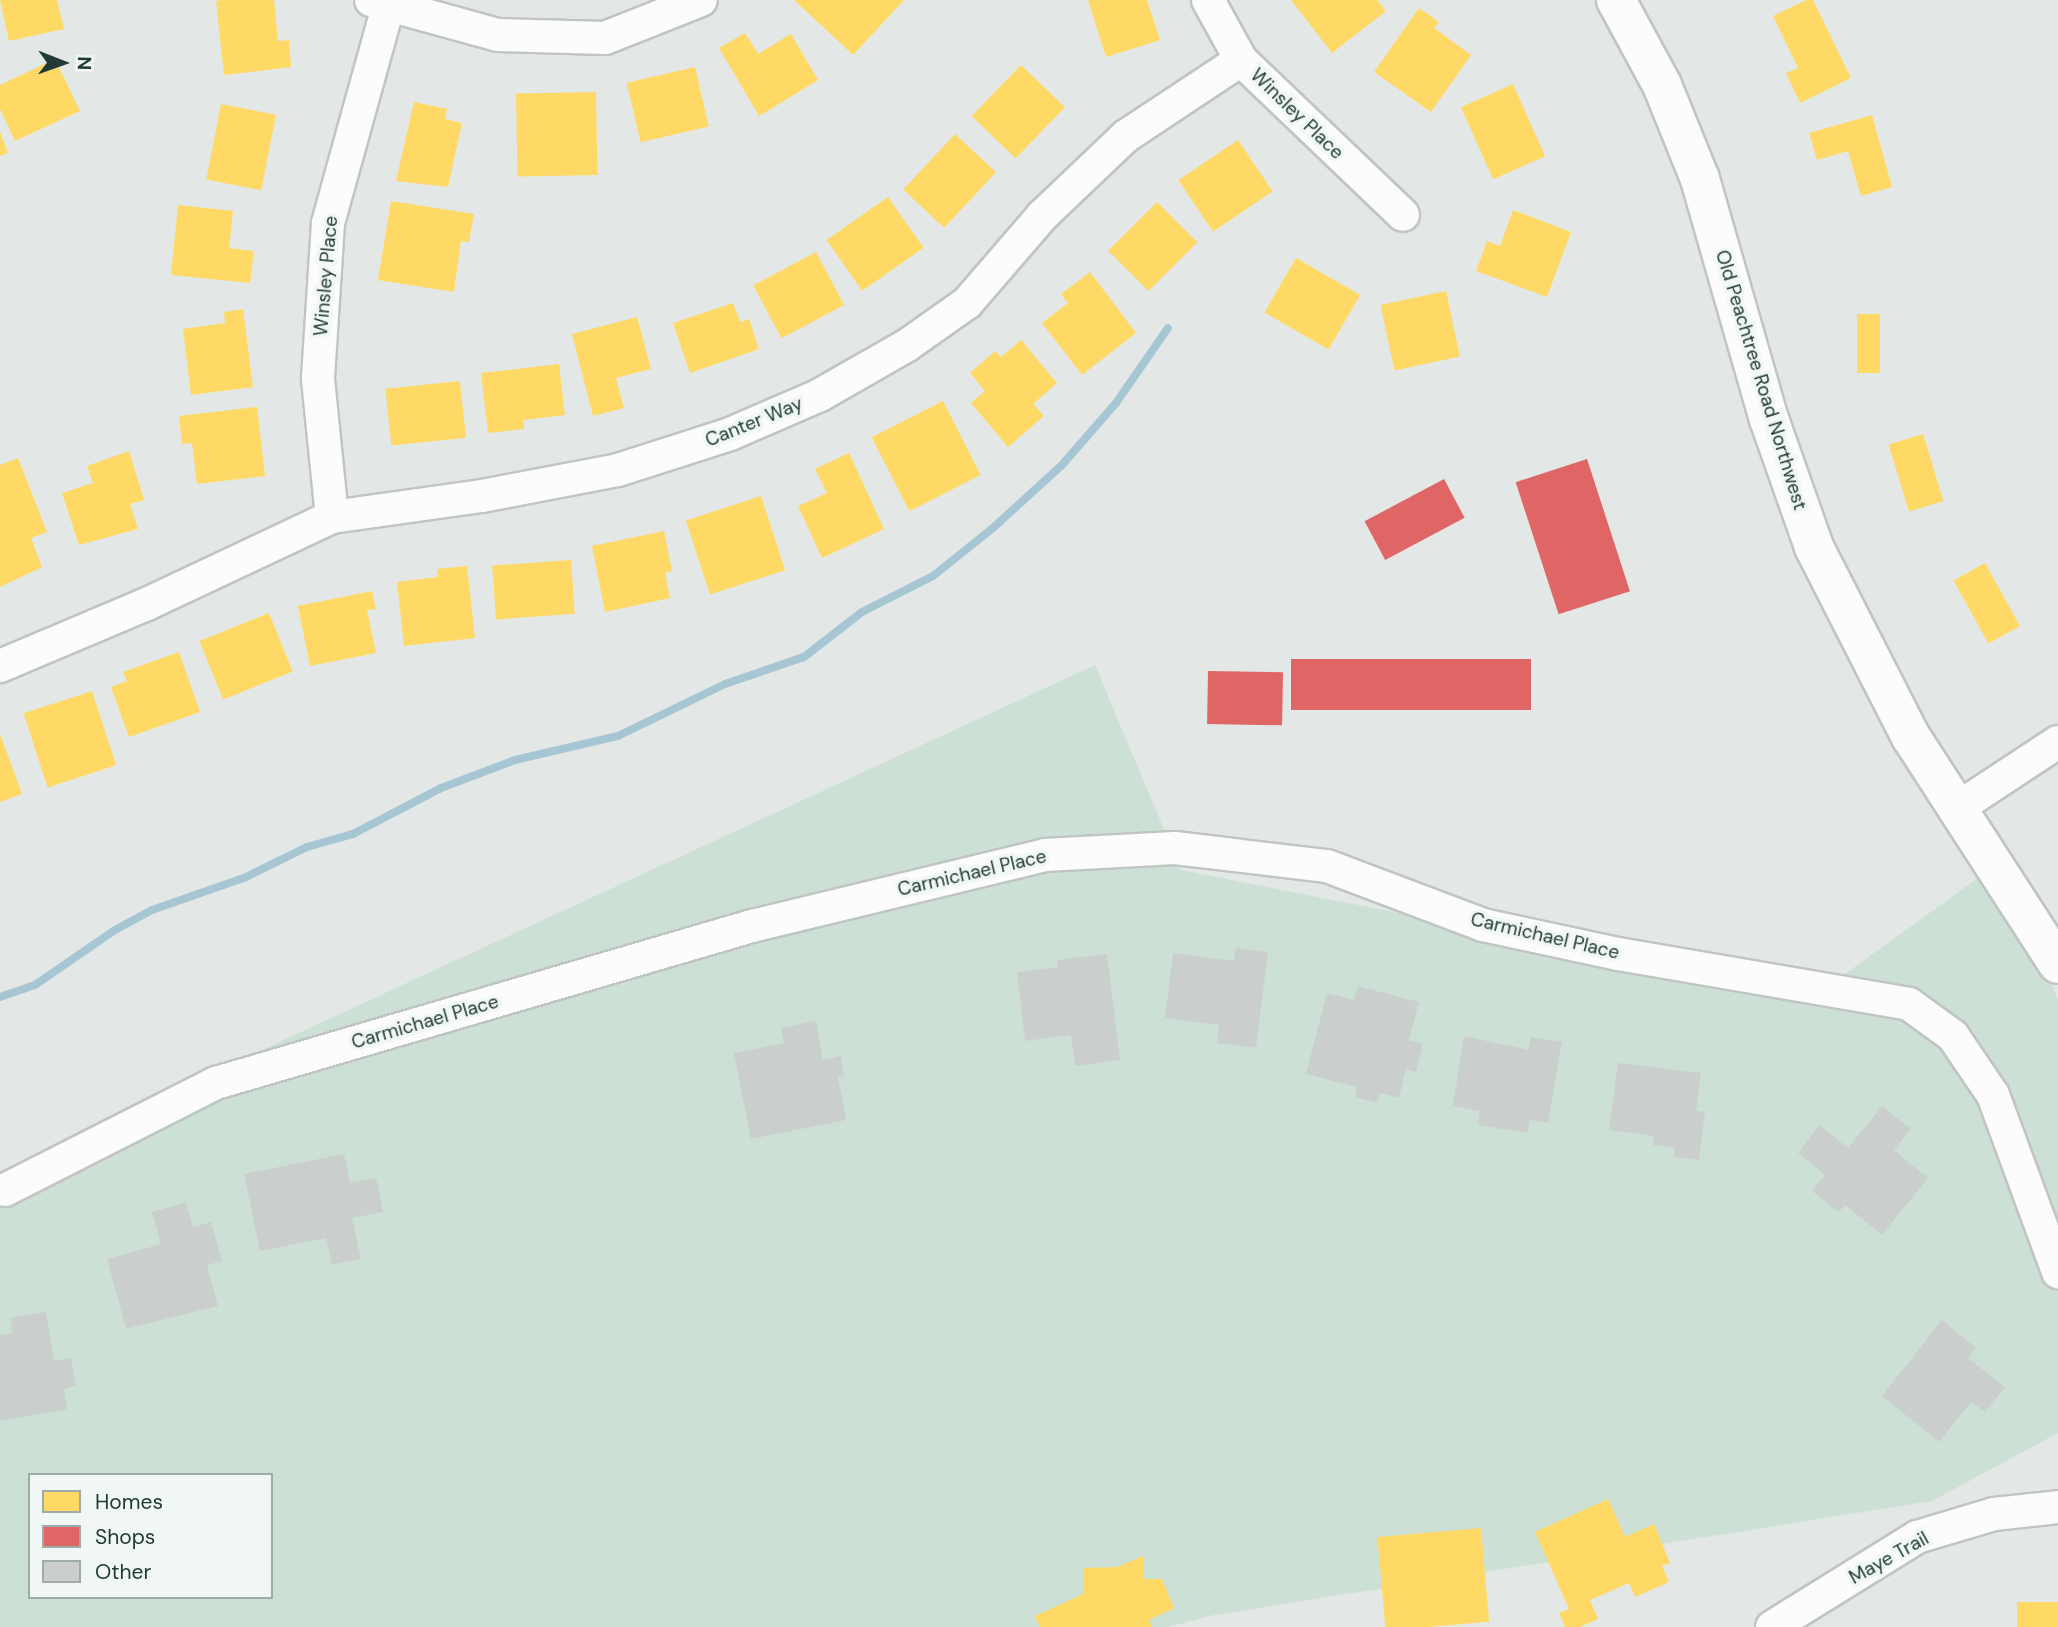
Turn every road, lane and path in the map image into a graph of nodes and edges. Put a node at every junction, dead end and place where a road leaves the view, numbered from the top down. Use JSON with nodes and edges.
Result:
{"nodes":[{"id":1,"x":701,"y":0,"type":"edge"},
{"id":2,"x":1208,"y":0,"type":"edge"},
{"id":3,"x":1616,"y":0,"type":"edge"},
{"id":4,"x":383,"y":2,"type":"edge"},
{"id":5,"x":1241,"y":61,"type":"junction"},
{"id":6,"x":1403,"y":215,"type":"dead end"},
{"id":7,"x":332,"y":517,"type":"junction"},
{"id":8,"x":0,"y":666,"type":"edge"},
{"id":9,"x":2058,"y":743,"type":"edge"},
{"id":10,"x":1955,"y":809,"type":"junction"},
{"id":11,"x":2058,"y":964,"type":"edge"},
{"id":12,"x":5,"y":1191,"type":"dead end"},
{"id":13,"x":2058,"y":1272,"type":"edge"},
{"id":14,"x":2058,"y":1507,"type":"edge"},
{"id":15,"x":1772,"y":1627,"type":"edge"}],
"edges":[{"from":1,"to":4,"type":"street"},
{"from":2,"to":5,"type":"street","name":"Winsley Place"},
{"from":3,"to":10,"type":"main road","name":"Old Peachtree Road Northwest"},
{"from":4,"to":7,"type":"street","name":"Winsley Place"},
{"from":5,"to":6,"type":"street","name":"Winsley Place"},
{"from":5,"to":7,"type":"street","name":"Canter Way"},
{"from":7,"to":8,"type":"street","name":"Canter Way"},
{"from":9,"to":10,"type":"street"},
{"from":10,"to":11,"type":"main road","name":"Old Peachtree Road Northwest"},
{"from":12,"to":13,"type":"street","name":"Carmichael Place"},
{"from":14,"to":15,"type":"street","name":"Maye Trail"}]}
